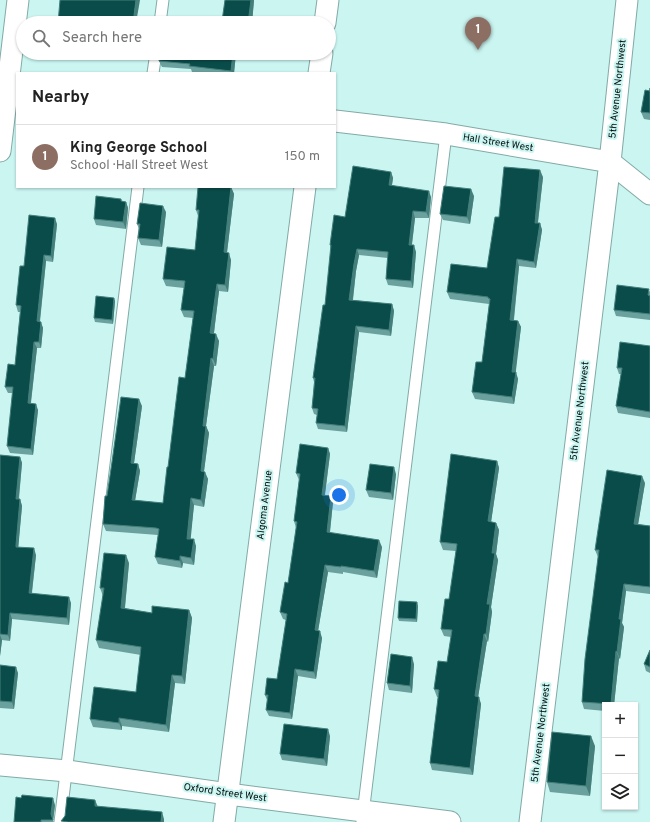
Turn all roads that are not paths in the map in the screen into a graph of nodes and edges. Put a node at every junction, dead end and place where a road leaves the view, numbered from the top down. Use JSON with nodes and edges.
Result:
{"nodes":[{"id":1,"x":18,"y":0,"type":"edge"},
{"id":2,"x":163,"y":0,"type":"edge"},
{"id":3,"x":328,"y":0,"type":"edge"},
{"id":4,"x":627,"y":0,"type":"edge"},
{"id":5,"x":16,"y":16,"type":"edge"},
{"id":6,"x":161,"y":16,"type":"edge"},
{"id":7,"x":327,"y":16,"type":"edge"},
{"id":8,"x":16,"y":17,"type":"edge"},
{"id":9,"x":155,"y":60,"type":"edge"},
{"id":10,"x":321,"y":60,"type":"edge"},
{"id":11,"x":153,"y":72,"type":"edge"},
{"id":12,"x":319,"y":72,"type":"edge"},
{"id":13,"x":8,"y":84,"type":"edge"},
{"id":14,"x":336,"y":122,"type":"edge"},
{"id":15,"x":446,"y":134,"type":"junction"},
{"id":16,"x":0,"y":151,"type":"edge"},
{"id":17,"x":610,"y":162,"type":"junction"},
{"id":18,"x":138,"y":188,"type":"edge"},
{"id":19,"x":305,"y":188,"type":"edge"},
{"id":20,"x":650,"y":194,"type":"edge"},
{"id":21,"x":0,"y":765,"type":"edge"},
{"id":22,"x":67,"y":771,"type":"junction"},
{"id":23,"x":228,"y":794,"type":"junction"},
{"id":24,"x":362,"y":817,"type":"edge"},
{"id":25,"x":60,"y":822,"type":"edge"},
{"id":26,"x":224,"y":822,"type":"edge"},
{"id":27,"x":450,"y":822,"type":"edge"},
{"id":28,"x":530,"y":822,"type":"edge"}],
"edges":[{"from":1,"to":5,"type":"street"},
{"from":2,"to":6,"type":"lane"},
{"from":3,"to":7,"type":"street"},
{"from":4,"to":17,"type":"street","name":"5th Avenue Northwest"},
{"from":8,"to":13,"type":"street"},
{"from":9,"to":11,"type":"lane"},
{"from":10,"to":12,"type":"street"},
{"from":13,"to":16,"type":"street"},
{"from":14,"to":15,"type":"street","name":"Hall Street West"},
{"from":15,"to":17,"type":"street","name":"Hall Street West"},
{"from":15,"to":24,"type":"lane"},
{"from":17,"to":20,"type":"street","name":"Hall Street West"},
{"from":17,"to":28,"type":"street","name":"5th Avenue Northwest"},
{"from":18,"to":22,"type":"lane"},
{"from":19,"to":23,"type":"street","name":"Algoma Avenue"},
{"from":21,"to":22,"type":"street","name":"Oxford Street West"},
{"from":22,"to":23,"type":"street","name":"Oxford Street West"},
{"from":22,"to":25,"type":"lane"},
{"from":23,"to":24,"type":"street","name":"Oxford Street West"},
{"from":23,"to":26,"type":"street","name":"Algoma Avenue"},
{"from":24,"to":27,"type":"street","name":"Oxford Street West"}]}
